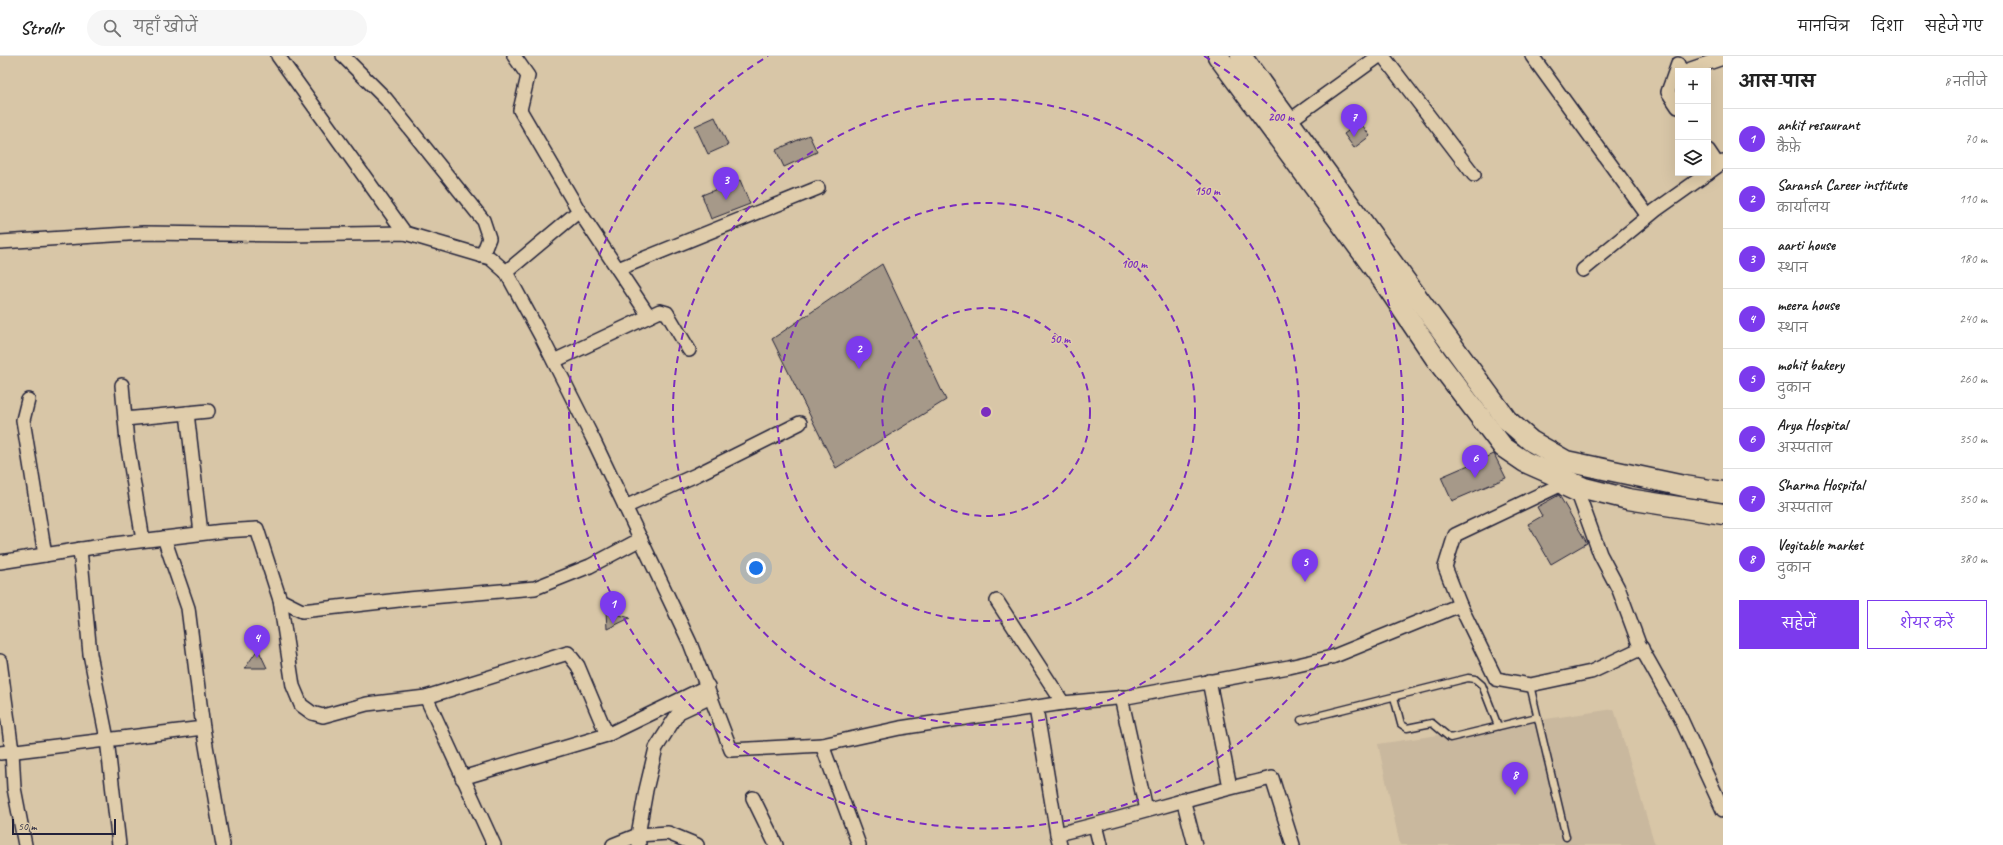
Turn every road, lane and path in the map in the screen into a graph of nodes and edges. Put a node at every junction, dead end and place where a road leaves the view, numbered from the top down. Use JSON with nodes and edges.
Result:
{"nodes":[{"id":1,"x":278,"y":56,"type":"edge"},
{"id":2,"x":343,"y":56,"type":"edge"},
{"id":3,"x":514,"y":56,"type":"edge"},
{"id":4,"x":1218,"y":56,"type":"edge"},
{"id":5,"x":1240,"y":56,"type":"edge"},
{"id":6,"x":1379,"y":56,"type":"edge"},
{"id":7,"x":1383,"y":56,"type":"edge"},
{"id":8,"x":1532,"y":56,"type":"edge"},
{"id":9,"x":1723,"y":58,"type":"edge"},
{"id":10,"x":1680,"y":66,"type":"edge"},
{"id":11,"x":1676,"y":104,"type":"edge"},
{"id":12,"x":1289,"y":121,"type":"junction"},
{"id":13,"x":1714,"y":168,"type":"edge"},
{"id":14,"x":1474,"y":175,"type":"dead end"},
{"id":15,"x":818,"y":188,"type":"dead end"},
{"id":16,"x":579,"y":211,"type":"junction"},
{"id":17,"x":1648,"y":216,"type":"junction"},
{"id":18,"x":405,"y":233,"type":"junction"},
{"id":19,"x":0,"y":242,"type":"edge"},
{"id":20,"x":482,"y":256,"type":"junction"},
{"id":21,"x":618,"y":269,"type":"junction"},
{"id":22,"x":1583,"y":270,"type":"dead end"},
{"id":23,"x":506,"y":272,"type":"junction"},
{"id":24,"x":650,"y":316,"type":"junction"},
{"id":25,"x":690,"y":350,"type":"dead end"},
{"id":26,"x":554,"y":361,"type":"junction"},
{"id":27,"x":122,"y":385,"type":"dead end"},
{"id":28,"x":28,"y":400,"type":"dead end"},
{"id":29,"x":208,"y":411,"type":"dead end"},
{"id":30,"x":187,"y":413,"type":"junction"},
{"id":31,"x":125,"y":419,"type":"junction"},
{"id":32,"x":800,"y":423,"type":"dead end"},
{"id":33,"x":1562,"y":475,"type":"junction"},
{"id":34,"x":1723,"y":492,"type":"edge"},
{"id":35,"x":625,"y":507,"type":"junction"},
{"id":36,"x":1723,"y":514,"type":"edge"},
{"id":37,"x":202,"y":534,"type":"junction"},
{"id":38,"x":164,"y":538,"type":"junction"},
{"id":39,"x":641,"y":539,"type":"junction"},
{"id":40,"x":143,"y":540,"type":"junction"},
{"id":41,"x":80,"y":549,"type":"junction"},
{"id":42,"x":45,"y":555,"type":"junction"},
{"id":43,"x":0,"y":562,"type":"edge"},
{"id":44,"x":280,"y":600,"type":"junction"},
{"id":45,"x":997,"y":602,"type":"dead end"},
{"id":46,"x":1460,"y":605,"type":"junction"},
{"id":47,"x":1642,"y":648,"type":"junction"},
{"id":48,"x":0,"y":661,"type":"edge"},
{"id":49,"x":1209,"y":681,"type":"junction"},
{"id":50,"x":1530,"y":685,"type":"junction"},
{"id":51,"x":709,"y":691,"type":"junction"},
{"id":52,"x":426,"y":697,"type":"junction"},
{"id":53,"x":1121,"y":697,"type":"junction"},
{"id":54,"x":1394,"y":697,"type":"junction"},
{"id":55,"x":1063,"y":703,"type":"junction"},
{"id":56,"x":1036,"y":708,"type":"junction"},
{"id":57,"x":1537,"y":717,"type":"junction"},
{"id":58,"x":1300,"y":720,"type":"dead end"},
{"id":59,"x":1498,"y":726,"type":"junction"},
{"id":60,"x":203,"y":728,"type":"junction"},
{"id":61,"x":608,"y":734,"type":"junction"},
{"id":62,"x":107,"y":739,"type":"junction"},
{"id":63,"x":822,"y":745,"type":"junction"},
{"id":64,"x":6,"y":752,"type":"edge"},
{"id":65,"x":462,"y":778,"type":"junction"},
{"id":66,"x":1230,"y":787,"type":"junction"},
{"id":67,"x":753,"y":798,"type":"dead end"},
{"id":68,"x":1183,"y":799,"type":"junction"},
{"id":69,"x":1146,"y":810,"type":"junction"},
{"id":70,"x":1723,"y":810,"type":"edge"},
{"id":71,"x":1094,"y":825,"type":"junction"},
{"id":72,"x":1566,"y":837,"type":"dead end"},
{"id":73,"x":1059,"y":839,"type":"edge"},
{"id":74,"x":639,"y":840,"type":"edge"},
{"id":75,"x":25,"y":845,"type":"edge"},
{"id":76,"x":119,"y":845,"type":"edge"},
{"id":77,"x":223,"y":845,"type":"edge"},
{"id":78,"x":494,"y":845,"type":"edge"},
{"id":79,"x":613,"y":845,"type":"edge"},
{"id":80,"x":698,"y":845,"type":"edge"},
{"id":81,"x":776,"y":845,"type":"edge"},
{"id":82,"x":859,"y":845,"type":"edge"},
{"id":83,"x":1100,"y":845,"type":"edge"},
{"id":84,"x":1195,"y":845,"type":"edge"},
{"id":85,"x":1293,"y":845,"type":"edge"}],
"edges":[{"from":1,"to":18,"type":"street"},
{"from":2,"to":20,"type":"street"},
{"from":3,"to":16,"type":"street"},
{"from":4,"to":33,"type":"main road"},
{"from":5,"to":12,"type":"main road"},
{"from":6,"to":12,"type":"street"},
{"from":7,"to":14,"type":"street"},
{"from":8,"to":17,"type":"street"},
{"from":9,"to":10,"type":"street"},
{"from":10,"to":11,"type":"street"},
{"from":12,"to":33,"type":"main road"},
{"from":13,"to":17,"type":"street"},
{"from":15,"to":21,"type":"street"},
{"from":16,"to":21,"type":"street"},
{"from":16,"to":23,"type":"street"},
{"from":17,"to":22,"type":"street"},
{"from":18,"to":19,"type":"street"},
{"from":18,"to":20,"type":"street"},
{"from":20,"to":23,"type":"street"},
{"from":21,"to":24,"type":"street"},
{"from":23,"to":26,"type":"street"},
{"from":24,"to":25,"type":"street"},
{"from":24,"to":26,"type":"street"},
{"from":26,"to":35,"type":"street"},
{"from":27,"to":31,"type":"street"},
{"from":28,"to":42,"type":"street"},
{"from":29,"to":30,"type":"street"},
{"from":30,"to":31,"type":"street"},
{"from":30,"to":37,"type":"street"},
{"from":31,"to":40,"type":"street"},
{"from":32,"to":35,"type":"street"},
{"from":33,"to":34,"type":"main road"},
{"from":33,"to":36,"type":"main road"},
{"from":33,"to":46,"type":"street"},
{"from":33,"to":47,"type":"street"},
{"from":35,"to":39,"type":"street"},
{"from":37,"to":38,"type":"street"},
{"from":37,"to":44,"type":"street"},
{"from":38,"to":40,"type":"street"},
{"from":38,"to":60,"type":"street"},
{"from":39,"to":44,"type":"street"},
{"from":39,"to":51,"type":"street"},
{"from":40,"to":41,"type":"street"},
{"from":41,"to":42,"type":"street"},
{"from":41,"to":62,"type":"street"},
{"from":42,"to":43,"type":"street"},
{"from":44,"to":52,"type":"street"},
{"from":45,"to":55,"type":"street"},
{"from":46,"to":49,"type":"street"},
{"from":46,"to":50,"type":"street"},
{"from":47,"to":50,"type":"street"},
{"from":47,"to":70,"type":"street"},
{"from":48,"to":64,"type":"street"},
{"from":49,"to":53,"type":"street"},
{"from":49,"to":66,"type":"street"},
{"from":50,"to":57,"type":"lane"},
{"from":51,"to":61,"type":"street"},
{"from":51,"to":63,"type":"street"},
{"from":51,"to":74,"type":"street"},
{"from":52,"to":61,"type":"street"},
{"from":52,"to":65,"type":"street"},
{"from":53,"to":55,"type":"street"},
{"from":53,"to":69,"type":"street"},
{"from":54,"to":58,"type":"lane"},
{"from":54,"to":59,"type":"lane"},
{"from":54,"to":59,"type":"lane"},
{"from":55,"to":56,"type":"street"},
{"from":56,"to":63,"type":"street"},
{"from":56,"to":73,"type":"street"},
{"from":57,"to":59,"type":"lane"},
{"from":57,"to":72,"type":"lane"},
{"from":60,"to":62,"type":"street"},
{"from":60,"to":77,"type":"street"},
{"from":61,"to":65,"type":"street"},
{"from":62,"to":64,"type":"street"},
{"from":62,"to":76,"type":"street"},
{"from":63,"to":82,"type":"street"},
{"from":64,"to":75,"type":"street"},
{"from":65,"to":78,"type":"street"},
{"from":66,"to":68,"type":"street"},
{"from":66,"to":85,"type":"street"},
{"from":67,"to":81,"type":"street"},
{"from":68,"to":69,"type":"street"},
{"from":68,"to":84,"type":"street"},
{"from":69,"to":71,"type":"street"},
{"from":71,"to":73,"type":"street"},
{"from":71,"to":83,"type":"street"},
{"from":74,"to":79,"type":"street"},
{"from":74,"to":80,"type":"street"}]}
